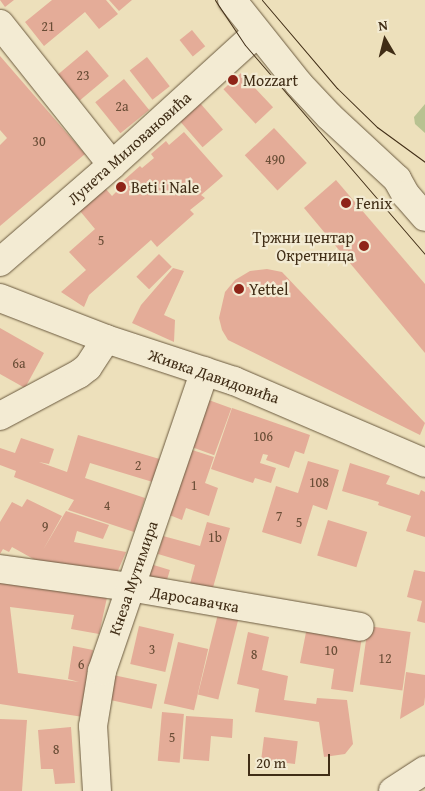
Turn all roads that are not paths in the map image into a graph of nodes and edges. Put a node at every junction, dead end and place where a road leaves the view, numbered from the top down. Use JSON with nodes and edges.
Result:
{"nodes":[{"id":1,"x":232,"y":0,"type":"edge"},
{"id":2,"x":0,"y":24,"type":"edge"},
{"id":3,"x":257,"y":34,"type":"junction"},
{"id":4,"x":112,"y":166,"type":"junction"},
{"id":5,"x":397,"y":179,"type":"junction"},
{"id":6,"x":425,"y":188,"type":"edge"},
{"id":7,"x":425,"y":217,"type":"edge"},
{"id":8,"x":0,"y":262,"type":"edge"},
{"id":9,"x":0,"y":298,"type":"edge"},
{"id":10,"x":106,"y":339,"type":"junction"},
{"id":11,"x":205,"y":371,"type":"junction"},
{"id":12,"x":0,"y":416,"type":"edge"},
{"id":13,"x":425,"y":463,"type":"edge"},
{"id":14,"x":0,"y":568,"type":"edge"},
{"id":15,"x":129,"y":587,"type":"junction"},
{"id":16,"x":360,"y":627,"type":"dead end"},
{"id":17,"x":425,"y":770,"type":"edge"},
{"id":18,"x":97,"y":791,"type":"edge"},
{"id":19,"x":393,"y":791,"type":"edge"}],
"edges":[{"from":1,"to":3,"type":"street"},
{"from":2,"to":4,"type":"street"},
{"from":3,"to":4,"type":"street","name":"Лунета Миловановића"},
{"from":3,"to":5,"type":"street"},
{"from":4,"to":8,"type":"street","name":"Лунета Миловановића"},
{"from":5,"to":6,"type":"street"},
{"from":5,"to":7,"type":"street"},
{"from":9,"to":10,"type":"street","name":"Живка Давидовића"},
{"from":10,"to":11,"type":"street","name":"Живка Давидовића"},
{"from":10,"to":12,"type":"street"},
{"from":11,"to":13,"type":"street","name":"Живка Давидовића"},
{"from":11,"to":15,"type":"street","name":"Кнеза Мутимира"},
{"from":14,"to":15,"type":"street","name":"Даросавачка"},
{"from":15,"to":16,"type":"street","name":"Даросавачка"},
{"from":15,"to":18,"type":"street","name":"Кнеза Мутимира"},
{"from":17,"to":19,"type":"street"}]}
